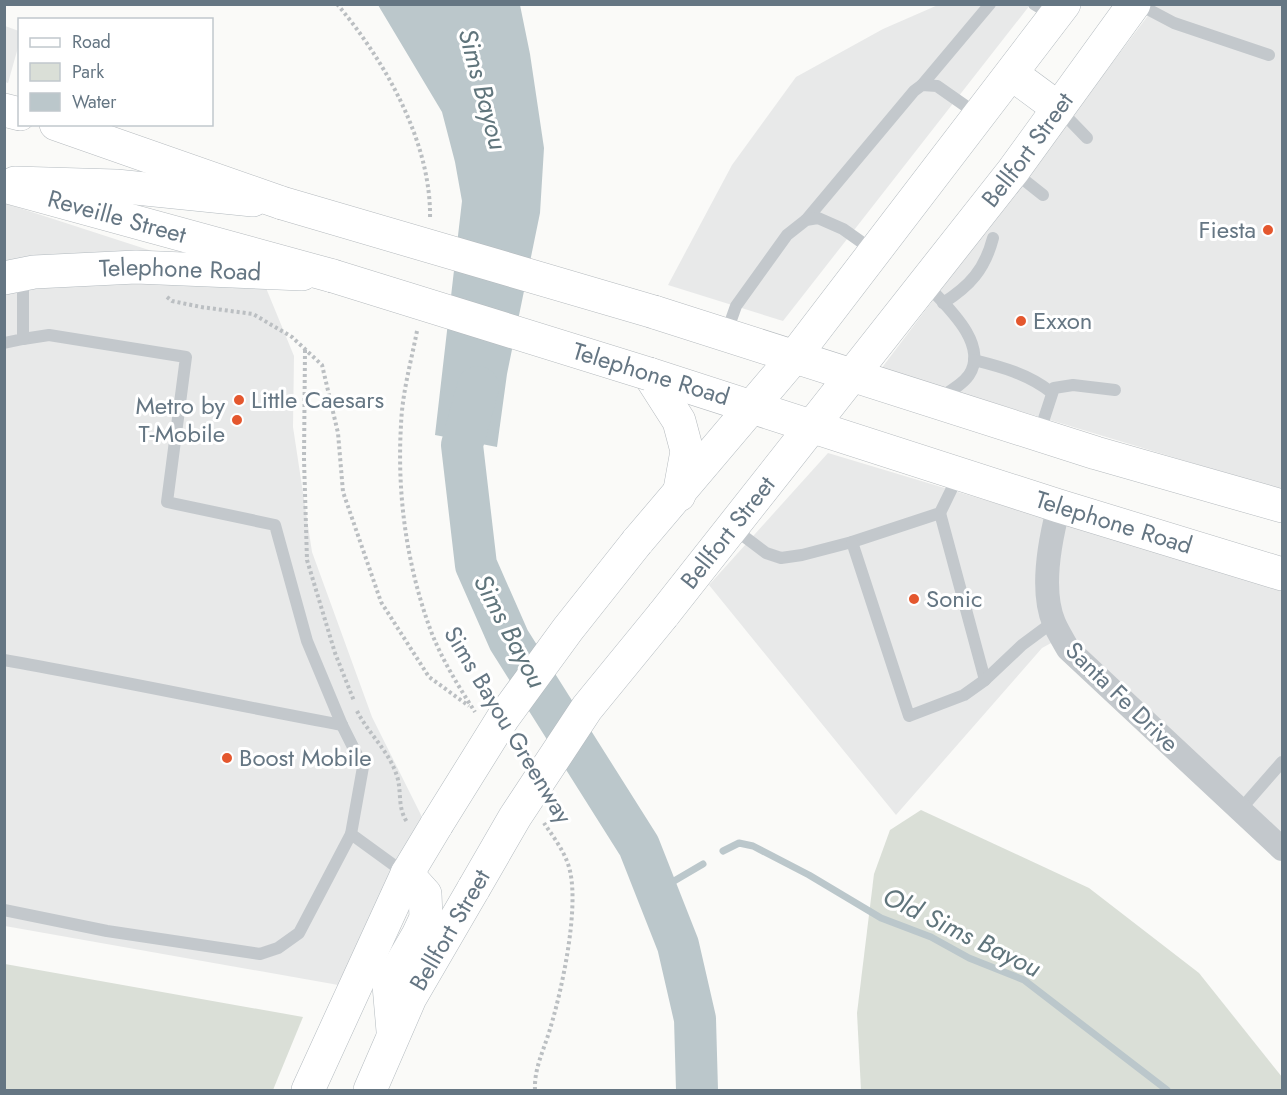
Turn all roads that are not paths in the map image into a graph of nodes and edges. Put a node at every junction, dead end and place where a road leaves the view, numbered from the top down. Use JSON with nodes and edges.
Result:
{"nodes":[{"id":1,"x":990,"y":4,"type":"edge"},
{"id":2,"x":1136,"y":4,"type":"edge"},
{"id":3,"x":1051,"y":9,"type":"edge"},
{"id":4,"x":1269,"y":55,"type":"dead end"},
{"id":5,"x":1012,"y":74,"type":"junction"},
{"id":6,"x":922,"y":85,"type":"junction"},
{"id":7,"x":1058,"y":108,"type":"junction"},
{"id":8,"x":980,"y":116,"type":"junction"},
{"id":9,"x":62,"y":126,"type":"edge"},
{"id":10,"x":1087,"y":138,"type":"dead end"},
{"id":11,"x":1013,"y":171,"type":"junction"},
{"id":12,"x":4,"y":184,"type":"edge"},
{"id":13,"x":1043,"y":195,"type":"dead end"},
{"id":14,"x":282,"y":203,"type":"junction"},
{"id":15,"x":806,"y":220,"type":"junction"},
{"id":16,"x":993,"y":238,"type":"dead end"},
{"id":17,"x":875,"y":252,"type":"junction"},
{"id":18,"x":14,"y":276,"type":"edge"},
{"id":19,"x":333,"y":276,"type":"junction"},
{"id":20,"x":934,"y":293,"type":"junction"},
{"id":21,"x":726,"y":335,"type":"junction"},
{"id":22,"x":23,"y":339,"type":"junction"},
{"id":23,"x":4,"y":343,"type":"edge"},
{"id":24,"x":794,"y":357,"type":"junction"},
{"id":25,"x":974,"y":360,"type":"junction"},
{"id":26,"x":649,"y":374,"type":"junction"},
{"id":27,"x":851,"y":376,"type":"junction"},
{"id":28,"x":1115,"y":390,"type":"dead end"},
{"id":29,"x":1051,"y":392,"type":"junction"},
{"id":30,"x":933,"y":402,"type":"junction"},
{"id":31,"x":753,"y":407,"type":"junction"},
{"id":32,"x":812,"y":426,"type":"junction"},
{"id":33,"x":1038,"y":435,"type":"junction"},
{"id":34,"x":959,"y":474,"type":"junction"},
{"id":35,"x":679,"y":495,"type":"junction"},
{"id":36,"x":1059,"y":506,"type":"junction"},
{"id":37,"x":1282,"y":506,"type":"edge"},
{"id":38,"x":940,"y":513,"type":"junction"},
{"id":39,"x":732,"y":527,"type":"junction"},
{"id":40,"x":852,"y":542,"type":"junction"},
{"id":41,"x":1282,"y":574,"type":"edge"},
{"id":42,"x":1053,"y":622,"type":"junction"},
{"id":43,"x":4,"y":660,"type":"edge"},
{"id":44,"x":985,"y":680,"type":"junction"},
{"id":45,"x":342,"y":725,"type":"junction"},
{"id":46,"x":1282,"y":762,"type":"edge"},
{"id":47,"x":1240,"y":810,"type":"junction"},
{"id":48,"x":351,"y":834,"type":"junction"},
{"id":49,"x":1282,"y":849,"type":"edge"},
{"id":50,"x":407,"y":874,"type":"junction"},
{"id":51,"x":4,"y":910,"type":"edge"},
{"id":52,"x":394,"y":1036,"type":"junction"},
{"id":53,"x":308,"y":1090,"type":"edge"},
{"id":54,"x":370,"y":1090,"type":"edge"}],
"edges":[{"from":1,"to":6,"type":"lane"},
{"from":2,"to":4,"type":"lane"},
{"from":2,"to":7,"type":"main road","name":"Bellfort Street"},
{"from":3,"to":5,"type":"main road"},
{"from":5,"to":7,"type":"main road"},
{"from":5,"to":8,"type":"main road"},
{"from":6,"to":8,"type":"lane"},
{"from":6,"to":15,"type":"lane"},
{"from":7,"to":10,"type":"lane"},
{"from":7,"to":11,"type":"main road","name":"Bellfort Street"},
{"from":8,"to":17,"type":"main road"},
{"from":9,"to":14,"type":"main road"},
{"from":11,"to":13,"type":"lane"},
{"from":11,"to":20,"type":"main road","name":"Bellfort Street"},
{"from":12,"to":14,"type":"main road"},
{"from":12,"to":19,"type":"main road","name":"Reveille Street"},
{"from":14,"to":21,"type":"main road","bridge":true},
{"from":15,"to":17,"type":"lane"},
{"from":15,"to":21,"type":"lane"},
{"from":16,"to":20,"type":"lane"},
{"from":17,"to":24,"type":"main road"},
{"from":18,"to":19,"type":"main road","name":"Telephone Road"},
{"from":18,"to":22,"type":"lane"},
{"from":19,"to":26,"type":"main road","name":"Telephone Road","bridge":true},
{"from":20,"to":25,"type":"lane"},
{"from":20,"to":27,"type":"main road","name":"Bellfort Street"},
{"from":21,"to":24,"type":"main road"},
{"from":22,"to":23,"type":"lane"},
{"from":22,"to":45,"type":"lane"},
{"from":24,"to":27,"type":"main road"},
{"from":24,"to":31,"type":"main road"},
{"from":25,"to":29,"type":"lane"},
{"from":25,"to":30,"type":"lane"},
{"from":26,"to":31,"type":"main road","name":"Telephone Road"},
{"from":26,"to":35,"type":"main road"},
{"from":27,"to":30,"type":"main road"},
{"from":27,"to":32,"type":"main road","name":"Bellfort Street"},
{"from":28,"to":29,"type":"lane"},
{"from":29,"to":33,"type":"lane"},
{"from":30,"to":33,"type":"main road"},
{"from":31,"to":32,"type":"main road","name":"Telephone Road"},
{"from":31,"to":35,"type":"main road"},
{"from":32,"to":34,"type":"main road","name":"Telephone Road"},
{"from":32,"to":39,"type":"main road","name":"Bellfort Street"},
{"from":33,"to":37,"type":"main road"},
{"from":34,"to":36,"type":"main road","name":"Telephone Road"},
{"from":34,"to":38,"type":"lane"},
{"from":35,"to":50,"type":"main road","bridge":true},
{"from":36,"to":41,"type":"main road","name":"Telephone Road"},
{"from":36,"to":42,"type":"street","name":"Santa Fe Drive"},
{"from":38,"to":40,"type":"lane"},
{"from":38,"to":44,"type":"lane"},
{"from":39,"to":40,"type":"lane"},
{"from":39,"to":52,"type":"main road","name":"Bellfort Street","bridge":true},
{"from":40,"to":44,"type":"lane"},
{"from":42,"to":44,"type":"lane"},
{"from":42,"to":47,"type":"street","name":"Santa Fe Drive"},
{"from":43,"to":45,"type":"lane"},
{"from":45,"to":48,"type":"lane"},
{"from":46,"to":47,"type":"lane"},
{"from":47,"to":49,"type":"street","name":"Santa Fe Drive"},
{"from":48,"to":50,"type":"lane"},
{"from":48,"to":51,"type":"lane"},
{"from":50,"to":52,"type":"main road"},
{"from":50,"to":53,"type":"main road"},
{"from":52,"to":54,"type":"main road","name":"Bellfort Street"}]}
